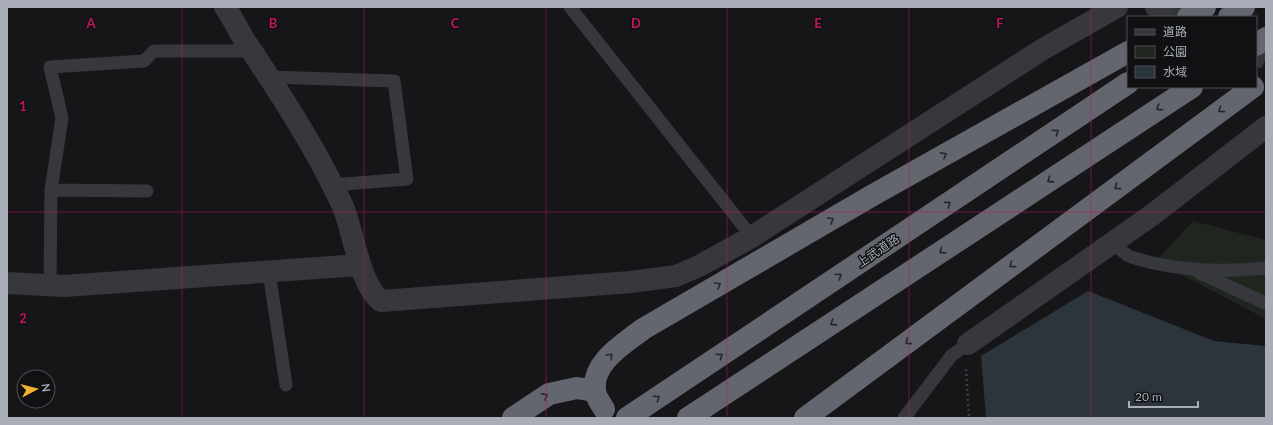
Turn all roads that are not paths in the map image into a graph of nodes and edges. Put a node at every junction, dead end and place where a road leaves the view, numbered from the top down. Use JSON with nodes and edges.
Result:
{"nodes":[{"id":1,"x":225,"y":7,"type":"edge"},
{"id":2,"x":570,"y":7,"type":"edge"},
{"id":3,"x":1117,"y":7,"type":"edge"},
{"id":4,"x":1205,"y":7,"type":"edge"},
{"id":5,"x":1244,"y":7,"type":"edge"},
{"id":6,"x":1190,"y":16,"type":"edge"},
{"id":7,"x":1230,"y":16,"type":"edge"},
{"id":8,"x":1266,"y":38,"type":"edge"},
{"id":9,"x":1257,"y":44,"type":"edge"},
{"id":10,"x":252,"y":50,"type":"junction"},
{"id":11,"x":1127,"y":53,"type":"edge"},
{"id":12,"x":269,"y":77,"type":"junction"},
{"id":13,"x":1266,"y":77,"type":"edge"},
{"id":14,"x":1127,"y":84,"type":"edge"},
{"id":15,"x":1257,"y":84,"type":"edge"},
{"id":16,"x":1190,"y":88,"type":"edge"},
{"id":17,"x":1252,"y":88,"type":"edge"},
{"id":18,"x":1266,"y":127,"type":"edge"},
{"id":19,"x":332,"y":185,"type":"junction"},
{"id":20,"x":51,"y":190,"type":"junction"},
{"id":21,"x":147,"y":191,"type":"dead end"},
{"id":22,"x":750,"y":238,"type":"junction"},
{"id":23,"x":1113,"y":243,"type":"junction"},
{"id":24,"x":360,"y":265,"type":"junction"},
{"id":25,"x":1266,"y":268,"type":"edge"},
{"id":26,"x":1191,"y":269,"type":"junction"},
{"id":27,"x":269,"y":272,"type":"junction"},
{"id":28,"x":7,"y":283,"type":"edge"},
{"id":29,"x":50,"y":285,"type":"junction"},
{"id":30,"x":1265,"y":304,"type":"edge"},
{"id":31,"x":968,"y":344,"type":"joint"},
{"id":32,"x":286,"y":385,"type":"dead end"},
{"id":33,"x":513,"y":418,"type":"edge"},
{"id":34,"x":627,"y":418,"type":"edge"},
{"id":35,"x":688,"y":418,"type":"edge"},
{"id":36,"x":805,"y":418,"type":"edge"},
{"id":37,"x":904,"y":418,"type":"edge"}],
"edges":[{"from":1,"to":10,"type":"street"},
{"from":2,"to":22,"type":"lane"},
{"from":3,"to":22,"type":"street"},
{"from":4,"to":6,"type":"highway"},
{"from":5,"to":7,"type":"highway"},
{"from":8,"to":9,"type":"highway"},
{"from":10,"to":12,"type":"street"},
{"from":10,"to":20,"type":"lane"},
{"from":33,"to":11,"type":"highway","one_way":true},
{"from":12,"to":19,"type":"street"},
{"from":12,"to":19,"type":"lane"},
{"from":13,"to":15,"type":"highway"},
{"from":34,"to":14,"type":"highway","name":"上武道路","one_way":true},
{"from":16,"to":35,"type":"highway","one_way":true},
{"from":17,"to":36,"type":"highway","one_way":true},
{"from":18,"to":23,"type":"street"},
{"from":19,"to":24,"type":"street"},
{"from":20,"to":21,"type":"lane"},
{"from":20,"to":29,"type":"lane"},
{"from":22,"to":24,"type":"street"},
{"from":23,"to":26,"type":"lane"},
{"from":23,"to":31,"type":"street"},
{"from":24,"to":27,"type":"street"},
{"from":25,"to":26,"type":"lane"},
{"from":26,"to":30,"type":"lane"},
{"from":27,"to":29,"type":"street"},
{"from":27,"to":32,"type":"lane"},
{"from":28,"to":29,"type":"street"},
{"from":31,"to":37,"type":"lane"}]}
